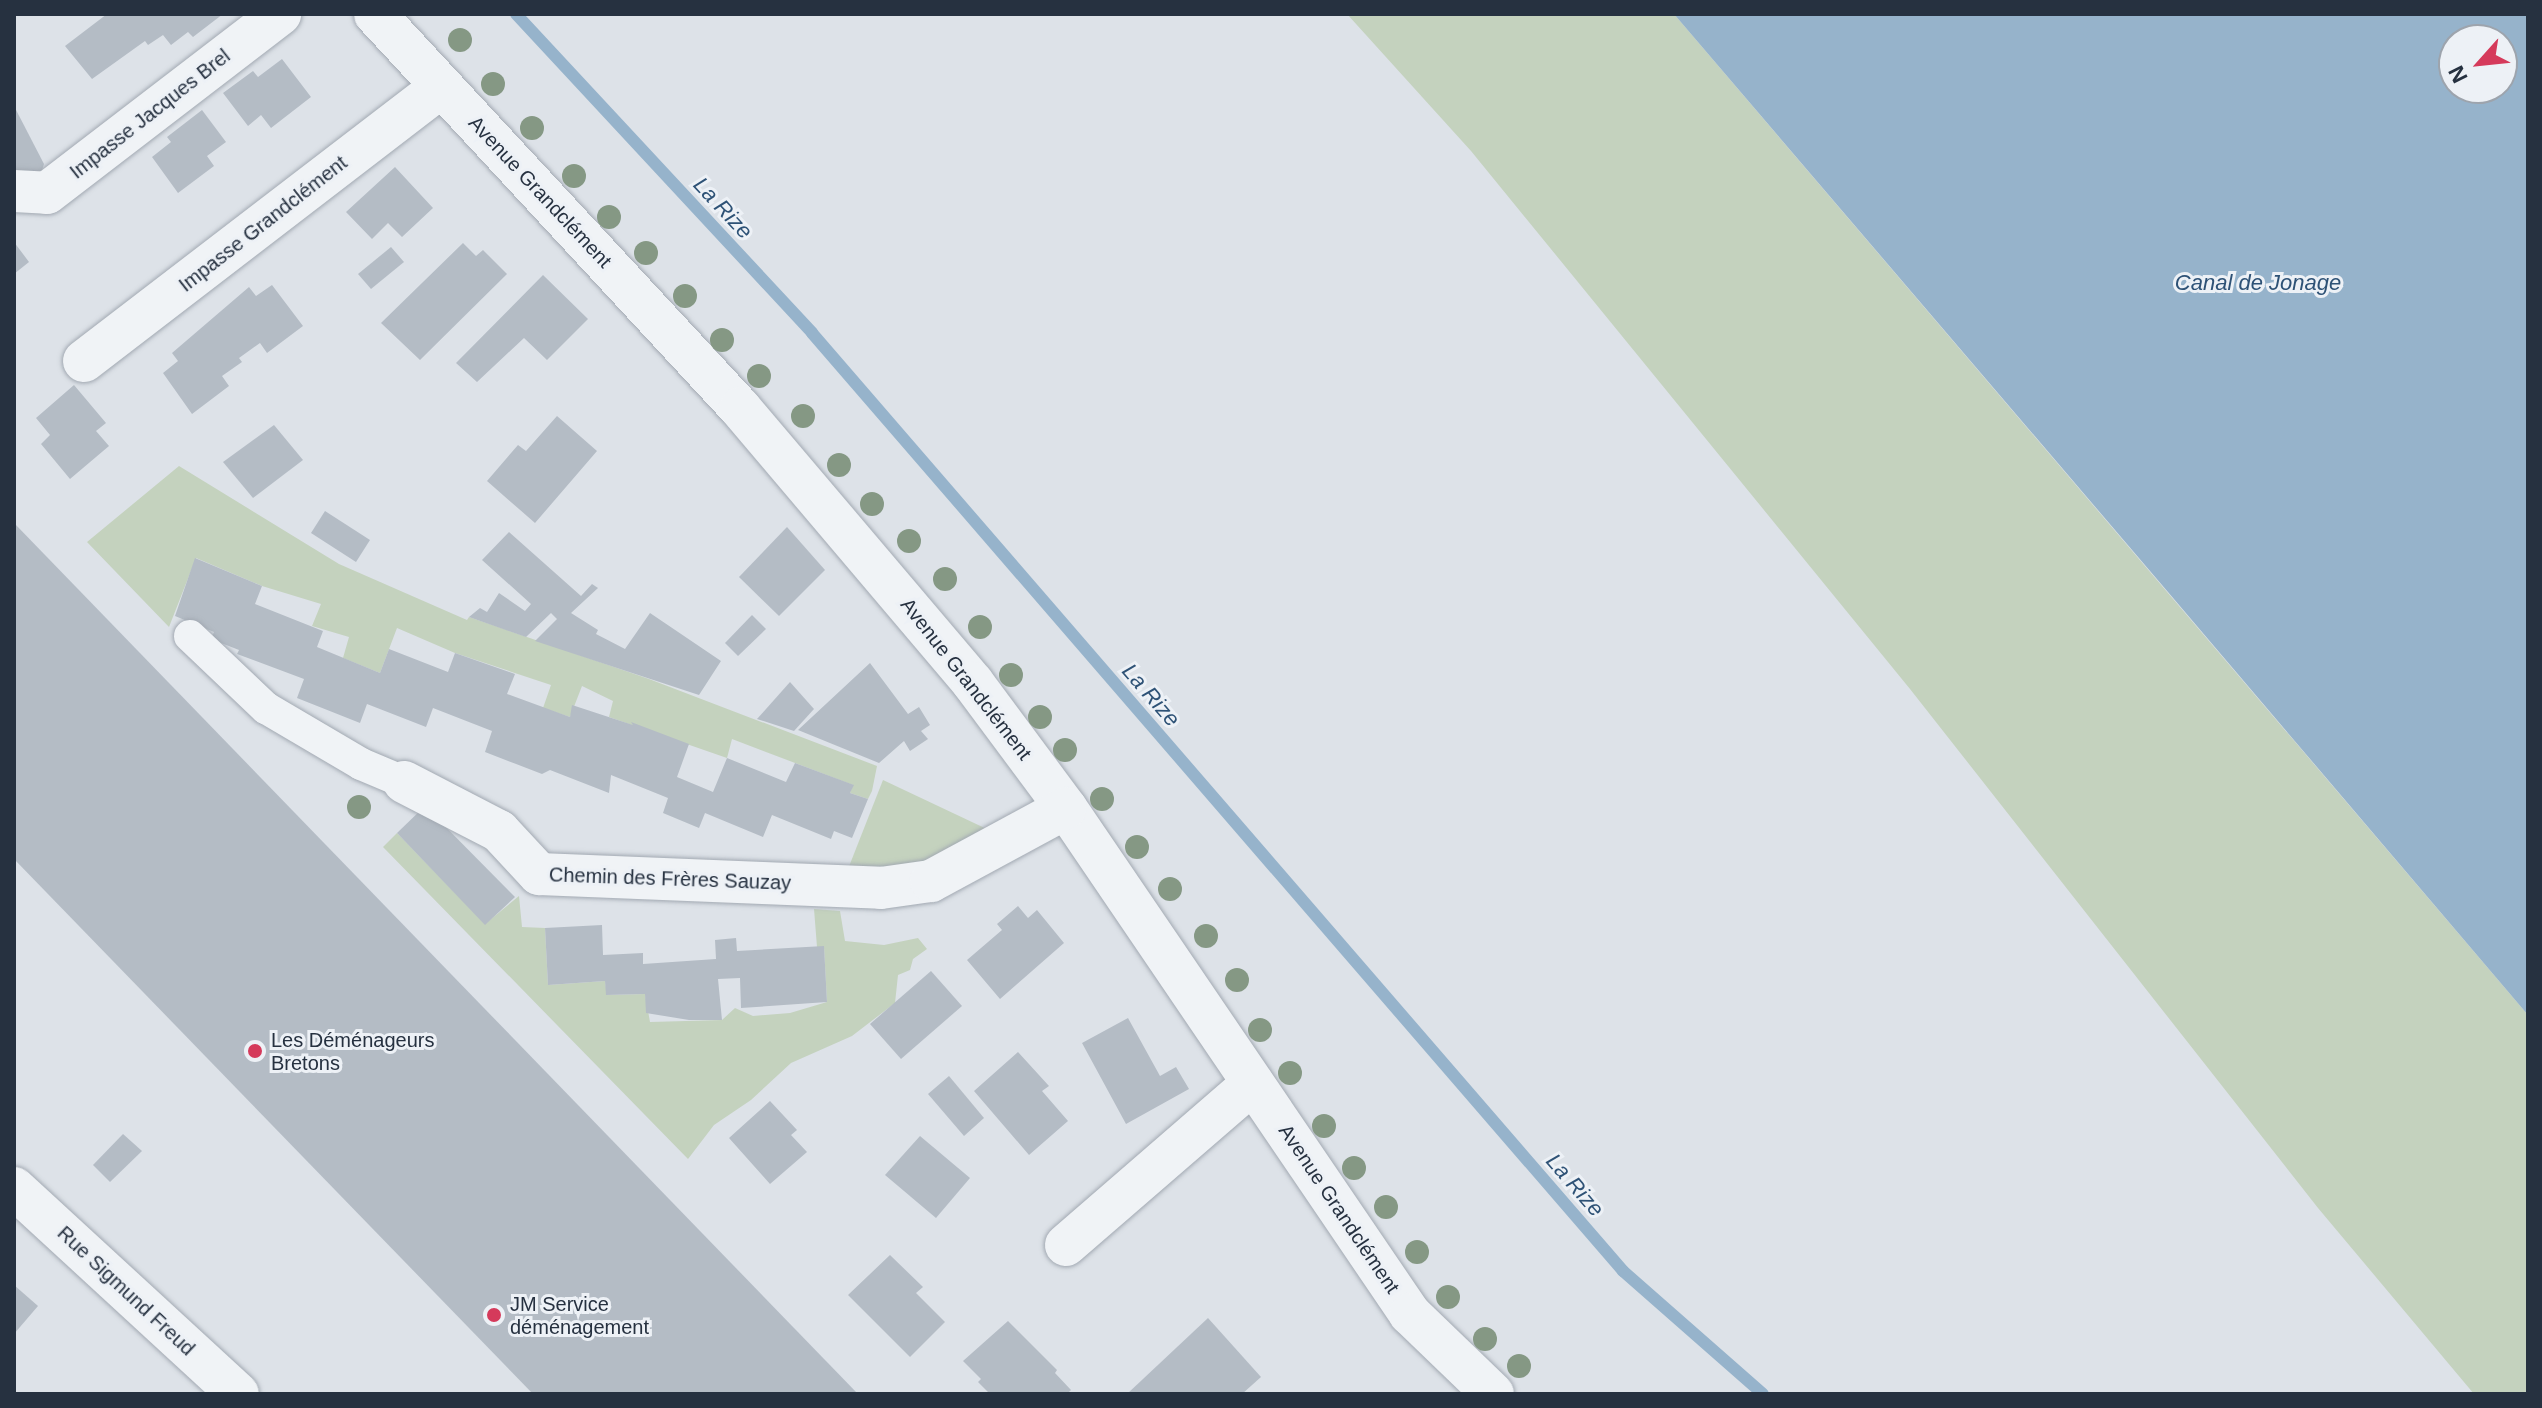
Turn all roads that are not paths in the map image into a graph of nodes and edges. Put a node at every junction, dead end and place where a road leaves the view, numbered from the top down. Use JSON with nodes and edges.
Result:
{"nodes":[{"id":1,"x":280,"y":14,"type":"edge"},
{"id":2,"x":375,"y":14,"type":"edge"},
{"id":3,"x":442,"y":86,"type":"junction"},
{"id":4,"x":14,"y":191,"type":"edge"},
{"id":5,"x":84,"y":361,"type":"dead end"},
{"id":6,"x":190,"y":636,"type":"dead end"},
{"id":7,"x":404,"y":782,"type":"joint"},
{"id":8,"x":1066,"y":808,"type":"junction"},
{"id":9,"x":1253,"y":1083,"type":"junction"},
{"id":10,"x":14,"y":1188,"type":"edge"},
{"id":11,"x":1066,"y":1245,"type":"dead end"},
{"id":12,"x":238,"y":1394,"type":"edge"},
{"id":13,"x":1493,"y":1394,"type":"edge"}],
"edges":[{"from":1,"to":4,"type":"street","name":"Impasse Jacques Brel"},
{"from":2,"to":3,"type":"street","name":"Avenue Grandclément"},
{"from":3,"to":5,"type":"street","name":"Impasse Grandclément"},
{"from":3,"to":8,"type":"street","name":"Avenue Grandclément"},
{"from":6,"to":7,"type":"street","name":"Chemin des Frères Sauzay"},
{"from":7,"to":8,"type":"street","name":"Chemin des Frères Sauzay"},
{"from":8,"to":9,"type":"street","name":"Avenue Grandclément"},
{"from":9,"to":11,"type":"street"},
{"from":9,"to":13,"type":"street","name":"Avenue Grandclément"},
{"from":10,"to":12,"type":"street","name":"Rue Sigmund Freud"}]}
